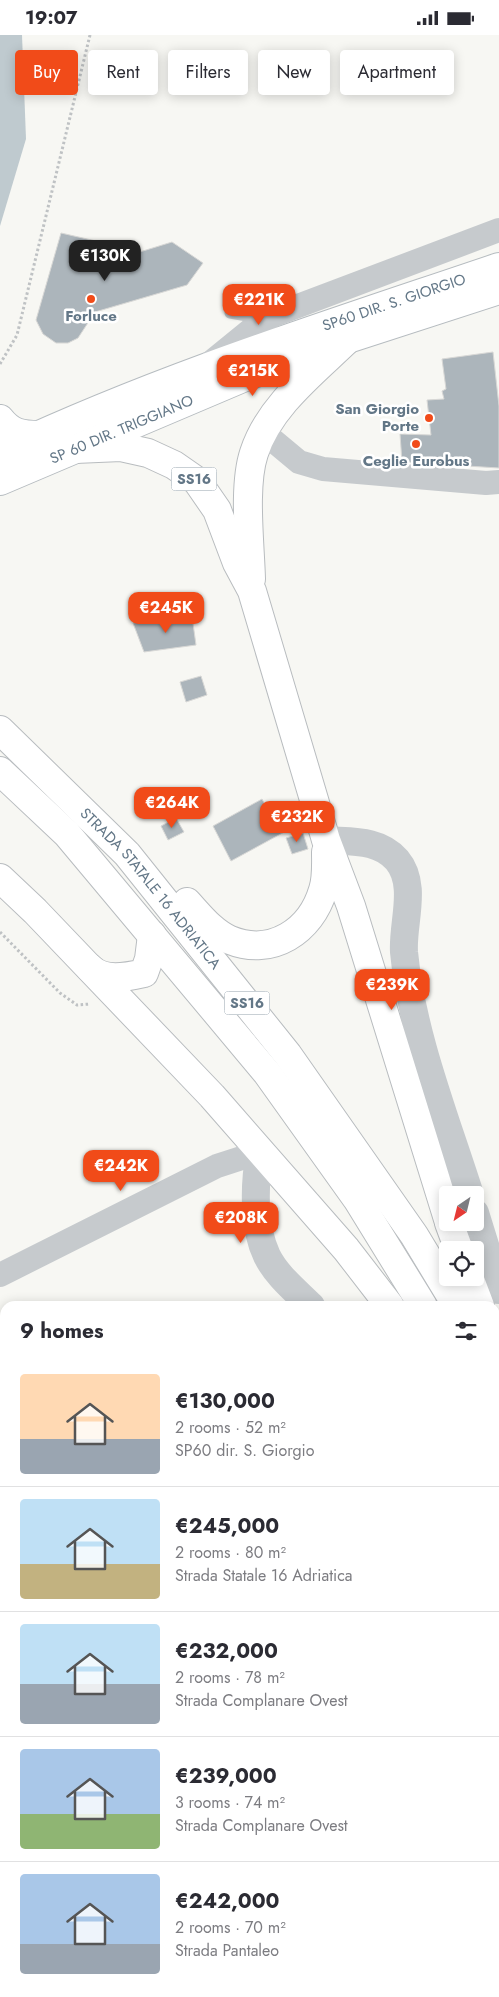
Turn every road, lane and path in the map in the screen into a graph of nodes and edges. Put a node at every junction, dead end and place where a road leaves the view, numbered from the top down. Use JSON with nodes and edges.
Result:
{"nodes":[{"id":1,"x":90,"y":35,"type":"edge"},
{"id":2,"x":499,"y":230,"type":"edge"},
{"id":3,"x":499,"y":267,"type":"edge"},
{"id":4,"x":499,"y":290,"type":"edge"},
{"id":5,"x":230,"y":313,"type":"dead end"},
{"id":6,"x":267,"y":319,"type":"junction"},
{"id":7,"x":348,"y":339,"type":"junction"},
{"id":8,"x":0,"y":364,"type":"edge"},
{"id":9,"x":208,"y":365,"type":"junction"},
{"id":10,"x":0,"y":419,"type":"edge"},
{"id":11,"x":263,"y":432,"type":"junction"},
{"id":12,"x":39,"y":435,"type":"junction"},
{"id":13,"x":75,"y":449,"type":"junction"},
{"id":14,"x":0,"y":453,"type":"edge"},
{"id":15,"x":0,"y":481,"type":"edge"},
{"id":16,"x":499,"y":482,"type":"edge"},
{"id":17,"x":252,"y":591,"type":"junction"},
{"id":18,"x":0,"y":730,"type":"edge"},
{"id":19,"x":0,"y":771,"type":"edge"},
{"id":20,"x":326,"y":840,"type":"junction"},
{"id":21,"x":128,"y":854,"type":"junction"},
{"id":22,"x":0,"y":878,"type":"edge"},
{"id":23,"x":0,"y":932,"type":"edge"},
{"id":24,"x":152,"y":935,"type":"junction"},
{"id":25,"x":85,"y":963,"type":"junction"},
{"id":26,"x":144,"y":973,"type":"junction"},
{"id":27,"x":95,"y":1003,"type":"dead end"},
{"id":28,"x":154,"y":1037,"type":"junction"},
{"id":29,"x":260,"y":1153,"type":"junction"},
{"id":30,"x":467,"y":1186,"type":"edge"},
{"id":31,"x":439,"y":1190,"type":"edge"},
{"id":32,"x":481,"y":1231,"type":"edge"},
{"id":33,"x":0,"y":1275,"type":"edge"},
{"id":34,"x":472,"y":1286,"type":"edge"},
{"id":35,"x":499,"y":1291,"type":"edge"},
{"id":36,"x":306,"y":1301,"type":"edge"},
{"id":37,"x":386,"y":1301,"type":"edge"},
{"id":38,"x":420,"y":1301,"type":"edge"},
{"id":39,"x":454,"y":1301,"type":"edge"},
{"id":40,"x":478,"y":1301,"type":"edge"}],
"edges":[{"from":1,"to":8,"type":"path"},
{"from":2,"to":6,"type":"street"},
{"from":3,"to":9,"type":"main road","name":"SP60 DIR. S. GIORGIO"},
{"from":4,"to":7,"type":"main road","name":"SP 60 DIR. TRIGGIANO"},
{"from":5,"to":6,"type":"lane"},
{"from":6,"to":9,"type":"street"},
{"from":7,"to":11,"type":"main road"},
{"from":7,"to":13,"type":"main road","name":"SP 60 DIR. TRIGGIANO"},
{"from":9,"to":12,"type":"main road","name":"SP60 DIR. S. GIORGIO"},
{"from":10,"to":12,"type":"main road"},
{"from":11,"to":16,"type":"street"},
{"from":11,"to":17,"type":"main road"},
{"from":12,"to":14,"type":"main road","name":"SP60 DIR. S. GIORGIO"},
{"from":13,"to":15,"type":"main road","name":"SP 60 DIR. TRIGGIANO"},
{"from":13,"to":17,"type":"main road","number":"SS16"},
{"from":17,"to":20,"type":"main road","number":"SS16"},
{"from":18,"to":21,"type":"main road","name":"STRADA STATALE 16 ADRIATICA","number":"SS16"},
{"from":19,"to":24,"type":"main road","name":"STRADA STATALE 16 ADRIATICA","number":"SS16"},
{"from":20,"to":21,"type":"main road","number":"SS16"},
{"from":20,"to":30,"type":"street"},
{"from":20,"to":31,"type":"main road","number":"SS16"},
{"from":21,"to":39,"type":"main road","name":"STRADA STATALE 16 ADRIATICA","number":"SS16"},
{"from":22,"to":25,"type":"main road"},
{"from":23,"to":27,"type":"path"},
{"from":24,"to":26,"type":"main road"},
{"from":24,"to":38,"type":"main road","name":"STRADA STATALE 16 ADRIATICA","number":"SS16"},
{"from":25,"to":26,"type":"main road"},
{"from":25,"to":28,"type":"main road"},
{"from":26,"to":28,"type":"main road"},
{"from":28,"to":29,"type":"main road"},
{"from":29,"to":33,"type":"street"},
{"from":29,"to":36,"type":"street"},
{"from":29,"to":37,"type":"main road"},
{"from":32,"to":35,"type":"street"},
{"from":34,"to":40,"type":"main road"}]}
